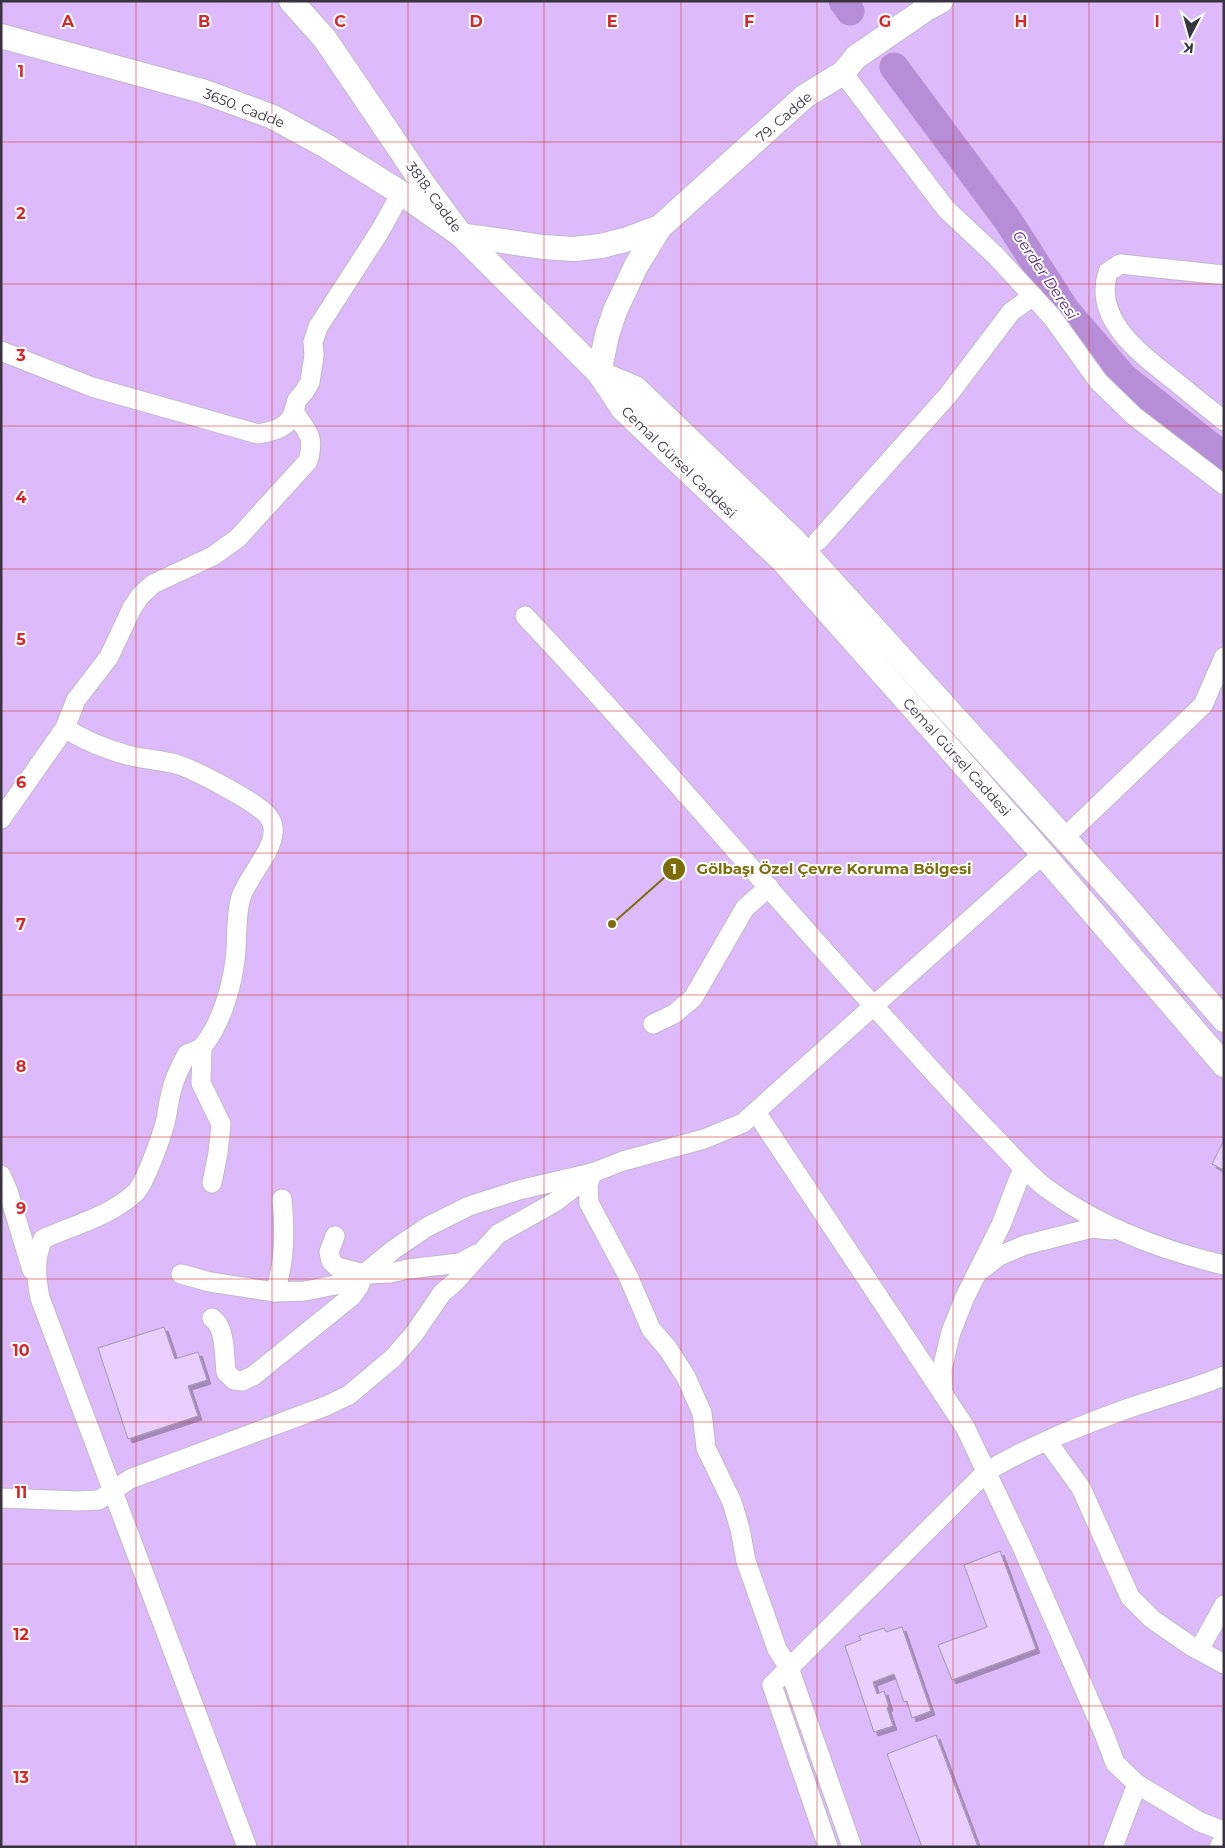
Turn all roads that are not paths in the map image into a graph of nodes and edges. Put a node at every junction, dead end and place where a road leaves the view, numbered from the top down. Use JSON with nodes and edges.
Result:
{"nodes":[{"id":1,"x":291,"y":1,"type":"edge"},
{"id":2,"x":941,"y":1,"type":"edge"},
{"id":3,"x":1,"y":36,"type":"edge"},
{"id":4,"x":843,"y":72,"type":"junction"},
{"id":5,"x":401,"y":193,"type":"junction"},
{"id":6,"x":660,"y":228,"type":"junction"},
{"id":7,"x":461,"y":235,"type":"junction"},
{"id":8,"x":1224,"y":275,"type":"edge"},
{"id":9,"x":1033,"y":296,"type":"junction"},
{"id":10,"x":1,"y":351,"type":"edge"},
{"id":11,"x":599,"y":373,"type":"junction"},
{"id":12,"x":294,"y":411,"type":"junction"},
{"id":13,"x":1224,"y":422,"type":"edge"},
{"id":14,"x":1224,"y":485,"type":"edge"},
{"id":15,"x":818,"y":541,"type":"dead end"},
{"id":16,"x":525,"y":616,"type":"dead end"},
{"id":17,"x":1224,"y":657,"type":"edge"},
{"id":18,"x":65,"y":728,"type":"junction"},
{"id":19,"x":1,"y":818,"type":"edge"},
{"id":20,"x":1064,"y":838,"type":"junction"},
{"id":21,"x":1043,"y":854,"type":"junction"},
{"id":22,"x":769,"y":887,"type":"junction"},
{"id":23,"x":874,"y":1006,"type":"junction"},
{"id":24,"x":1224,"y":1020,"type":"edge"},
{"id":25,"x":653,"y":1024,"type":"dead end"},
{"id":26,"x":202,"y":1047,"type":"junction"},
{"id":27,"x":1224,"y":1065,"type":"edge"},
{"id":28,"x":756,"y":1112,"type":"junction"},
{"id":29,"x":1023,"y":1168,"type":"junction"},
{"id":30,"x":592,"y":1173,"type":"junction"},
{"id":31,"x":1,"y":1175,"type":"edge"},
{"id":32,"x":212,"y":1183,"type":"dead end"},
{"id":33,"x":282,"y":1199,"type":"dead end"},
{"id":34,"x":1118,"y":1231,"type":"junction"},
{"id":35,"x":335,"y":1236,"type":"dead end"},
{"id":36,"x":483,"y":1250,"type":"junction"},
{"id":37,"x":1224,"y":1265,"type":"edge"},
{"id":38,"x":979,"y":1271,"type":"junction"},
{"id":39,"x":181,"y":1274,"type":"dead end"},
{"id":40,"x":364,"y":1274,"type":"junction"},
{"id":41,"x":275,"y":1292,"type":"junction"},
{"id":42,"x":40,"y":1298,"type":"junction"},
{"id":43,"x":212,"y":1318,"type":"dead end"},
{"id":44,"x":1224,"y":1376,"type":"edge"},
{"id":45,"x":1201,"y":1386,"type":"junction"},
{"id":46,"x":1224,"y":1391,"type":"edge"},
{"id":47,"x":943,"y":1394,"type":"junction"},
{"id":48,"x":1047,"y":1441,"type":"junction"},
{"id":49,"x":986,"y":1472,"type":"junction"},
{"id":50,"x":113,"y":1491,"type":"junction"},
{"id":51,"x":1,"y":1498,"type":"edge"},
{"id":52,"x":1224,"y":1605,"type":"edge"},
{"id":53,"x":1199,"y":1650,"type":"junction"},
{"id":54,"x":1224,"y":1664,"type":"edge"},
{"id":55,"x":789,"y":1668,"type":"junction"},
{"id":56,"x":1137,"y":1784,"type":"junction"},
{"id":57,"x":1224,"y":1831,"type":"edge"},
{"id":58,"x":247,"y":1847,"type":"edge"},
{"id":59,"x":828,"y":1847,"type":"edge"},
{"id":60,"x":852,"y":1847,"type":"edge"},
{"id":61,"x":1113,"y":1847,"type":"edge"}],
"edges":[{"from":1,"to":7,"type":"street","name":"3818. Cadde"},
{"from":2,"to":4,"type":"street","name":"79. Cadde"},
{"from":3,"to":5,"type":"street","name":"3650. Cadde"},
{"from":4,"to":6,"type":"street","name":"79. Cadde"},
{"from":4,"to":9,"type":"street"},
{"from":5,"to":7,"type":"street","name":"3650. Cadde"},
{"from":5,"to":12,"type":"street"},
{"from":6,"to":7,"type":"street","name":"79. Cadde"},
{"from":6,"to":11,"type":"street","name":"79. Cadde"},
{"from":7,"to":11,"type":"street","name":"3818. Cadde"},
{"from":8,"to":13,"type":"street"},
{"from":9,"to":14,"type":"street"},
{"from":9,"to":15,"type":"street"},
{"from":10,"to":12,"type":"street"},
{"from":11,"to":20,"type":"street","name":"Cemal Gürsel Caddesi"},
{"from":11,"to":21,"type":"street","name":"Cemal Gürsel Caddesi"},
{"from":12,"to":18,"type":"street"},
{"from":16,"to":22,"type":"street"},
{"from":17,"to":20,"type":"street"},
{"from":18,"to":19,"type":"street"},
{"from":18,"to":26,"type":"street"},
{"from":20,"to":24,"type":"street","name":"Cemal Gürsel Caddesi"},
{"from":21,"to":23,"type":"street"},
{"from":21,"to":27,"type":"street","name":"Cemal Gürsel Caddesi"},
{"from":22,"to":23,"type":"street"},
{"from":22,"to":25,"type":"street"},
{"from":23,"to":28,"type":"street"},
{"from":23,"to":29,"type":"street"},
{"from":26,"to":32,"type":"street"},
{"from":26,"to":42,"type":"street"},
{"from":28,"to":30,"type":"street"},
{"from":28,"to":47,"type":"street"},
{"from":29,"to":34,"type":"street"},
{"from":29,"to":38,"type":"street"},
{"from":30,"to":36,"type":"street"},
{"from":30,"to":40,"type":"street"},
{"from":30,"to":55,"type":"street"},
{"from":31,"to":42,"type":"street"},
{"from":33,"to":41,"type":"street"},
{"from":34,"to":37,"type":"street"},
{"from":34,"to":38,"type":"street"},
{"from":35,"to":40,"type":"street"},
{"from":36,"to":40,"type":"street"},
{"from":36,"to":50,"type":"street"},
{"from":38,"to":47,"type":"street"},
{"from":39,"to":41,"type":"street"},
{"from":40,"to":41,"type":"street"},
{"from":40,"to":43,"type":"street"},
{"from":42,"to":50,"type":"street"},
{"from":44,"to":45,"type":"street"},
{"from":45,"to":46,"type":"street"},
{"from":45,"to":48,"type":"street"},
{"from":47,"to":49,"type":"street"},
{"from":48,"to":49,"type":"street"},
{"from":48,"to":53,"type":"street"},
{"from":49,"to":55,"type":"street"},
{"from":49,"to":56,"type":"street"},
{"from":50,"to":51,"type":"street"},
{"from":50,"to":58,"type":"street"},
{"from":52,"to":53,"type":"street"},
{"from":53,"to":54,"type":"street"},
{"from":55,"to":59,"type":"street"},
{"from":55,"to":60,"type":"street"},
{"from":56,"to":57,"type":"street"},
{"from":56,"to":61,"type":"street"}]}
